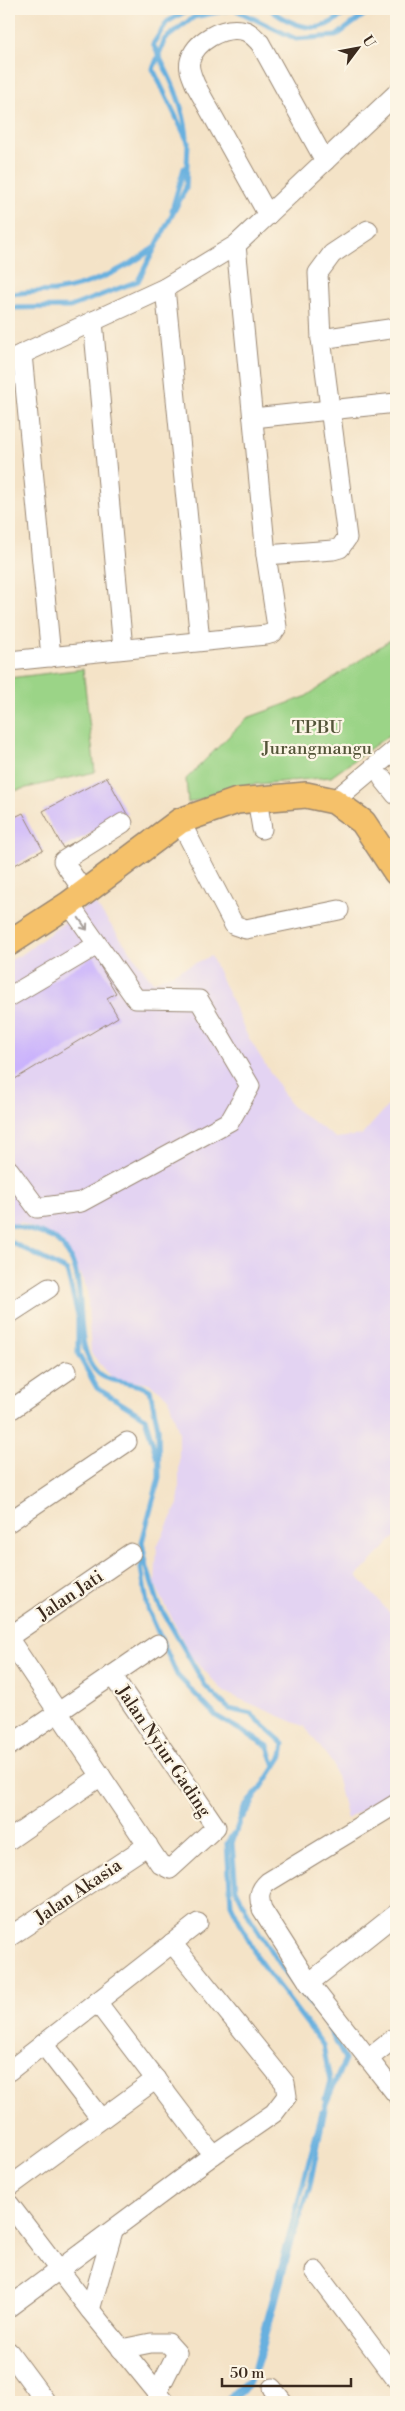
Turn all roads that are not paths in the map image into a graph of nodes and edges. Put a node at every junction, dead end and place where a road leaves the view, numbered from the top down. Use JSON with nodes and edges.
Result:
{"nodes":[{"id":1,"x":396,"y":94,"type":"edge"},
{"id":2,"x":325,"y":161,"type":"junction"},
{"id":3,"x":268,"y":215,"type":"junction"},
{"id":4,"x":368,"y":230,"type":"dead end"},
{"id":5,"x":236,"y":245,"type":"junction"},
{"id":6,"x":165,"y":288,"type":"junction"},
{"id":7,"x":93,"y":321,"type":"junction"},
{"id":8,"x":396,"y":328,"type":"edge"},
{"id":9,"x":321,"y":339,"type":"junction"},
{"id":10,"x":15,"y":357,"type":"edge"},
{"id":11,"x":396,"y":404,"type":"edge"},
{"id":12,"x":329,"y":412,"type":"junction"},
{"id":13,"x":253,"y":418,"type":"junction"},
{"id":14,"x":266,"y":555,"type":"junction"},
{"id":15,"x":200,"y":641,"type":"junction"},
{"id":16,"x":123,"y":649,"type":"junction"},
{"id":17,"x":51,"y":657,"type":"junction"},
{"id":18,"x":9,"y":661,"type":"edge"},
{"id":19,"x":396,"y":749,"type":"edge"},
{"id":20,"x":383,"y":779,"type":"dead end"},
{"id":21,"x":396,"y":795,"type":"edge"},
{"id":22,"x":257,"y":799,"type":"junction"},
{"id":23,"x":334,"y":801,"type":"junction"},
{"id":24,"x":180,"y":820,"type":"junction"},
{"id":25,"x":122,"y":823,"type":"dead end"},
{"id":26,"x":262,"y":828,"type":"dead end"},
{"id":27,"x":396,"y":872,"type":"edge"},
{"id":28,"x":76,"y":898,"type":"junction"},
{"id":29,"x":339,"y":910,"type":"dead end"},
{"id":30,"x":9,"y":943,"type":"edge"},
{"id":31,"x":98,"y":945,"type":"junction"},
{"id":32,"x":9,"y":997,"type":"edge"},
{"id":33,"x":9,"y":1170,"type":"edge"},
{"id":34,"x":49,"y":1288,"type":"dead end"},
{"id":35,"x":9,"y":1314,"type":"edge"},
{"id":36,"x":67,"y":1371,"type":"dead end"},
{"id":37,"x":9,"y":1411,"type":"edge"},
{"id":38,"x":127,"y":1442,"type":"dead end"},
{"id":39,"x":9,"y":1522,"type":"edge"},
{"id":40,"x":131,"y":1553,"type":"dead end"},
{"id":41,"x":9,"y":1638,"type":"edge"},
{"id":42,"x":158,"y":1644,"type":"dead end"},
{"id":43,"x":112,"y":1675,"type":"junction"},
{"id":44,"x":58,"y":1712,"type":"junction"},
{"id":45,"x":9,"y":1746,"type":"edge"},
{"id":46,"x":101,"y":1776,"type":"junction"},
{"id":47,"x":396,"y":1804,"type":"edge"},
{"id":48,"x":9,"y":1840,"type":"edge"},
{"id":49,"x":148,"y":1845,"type":"junction"},
{"id":50,"x":396,"y":1914,"type":"edge"},
{"id":51,"x":198,"y":1923,"type":"dead end"},
{"id":52,"x":9,"y":1937,"type":"edge"},
{"id":53,"x":172,"y":1943,"type":"junction"},
{"id":54,"x":309,"y":1982,"type":"junction"},
{"id":55,"x":97,"y":2002,"type":"junction"},
{"id":56,"x":396,"y":2037,"type":"edge"},
{"id":57,"x":43,"y":2044,"type":"junction"},
{"id":58,"x":368,"y":2059,"type":"junction"},
{"id":59,"x":9,"y":2071,"type":"edge"},
{"id":60,"x":156,"y":2079,"type":"junction"},
{"id":61,"x":396,"y":2094,"type":"edge"},
{"id":62,"x":101,"y":2119,"type":"junction"},
{"id":63,"x":213,"y":2154,"type":"junction"},
{"id":64,"x":9,"y":2187,"type":"edge"},
{"id":65,"x":9,"y":2204,"type":"edge"},
{"id":66,"x":112,"y":2231,"type":"junction"},
{"id":67,"x":60,"y":2270,"type":"junction"},
{"id":68,"x":315,"y":2271,"type":"dead end"},
{"id":69,"x":9,"y":2307,"type":"edge"},
{"id":70,"x":90,"y":2310,"type":"junction"},
{"id":71,"x":121,"y":2349,"type":"junction"},
{"id":72,"x":9,"y":2352,"type":"edge"},
{"id":73,"x":396,"y":2379,"type":"edge"},
{"id":74,"x":161,"y":2398,"type":"edge"},
{"id":75,"x":46,"y":2402,"type":"edge"}],
"edges":[{"from":1,"to":2,"type":"street"},
{"from":2,"to":3,"type":"street"},
{"from":2,"to":3,"type":"street"},
{"from":3,"to":5,"type":"street"},
{"from":4,"to":9,"type":"street"},
{"from":5,"to":6,"type":"street"},
{"from":5,"to":13,"type":"street"},
{"from":6,"to":7,"type":"street"},
{"from":6,"to":15,"type":"street"},
{"from":7,"to":10,"type":"street"},
{"from":7,"to":16,"type":"street"},
{"from":8,"to":9,"type":"street"},
{"from":9,"to":12,"type":"street"},
{"from":10,"to":17,"type":"street"},
{"from":11,"to":12,"type":"street"},
{"from":12,"to":13,"type":"street"},
{"from":12,"to":14,"type":"street"},
{"from":13,"to":14,"type":"street"},
{"from":14,"to":15,"type":"street"},
{"from":15,"to":16,"type":"street"},
{"from":16,"to":17,"type":"street"},
{"from":17,"to":18,"type":"street"},
{"from":19,"to":23,"type":"street"},
{"from":20,"to":21,"type":"street"},
{"from":22,"to":23,"type":"main road"},
{"from":22,"to":24,"type":"main road"},
{"from":22,"to":26,"type":"street"},
{"from":23,"to":27,"type":"main road"},
{"from":24,"to":28,"type":"main road"},
{"from":24,"to":29,"type":"street"},
{"from":25,"to":28,"type":"street"},
{"from":28,"to":30,"type":"main road"},
{"from":28,"to":31,"type":"street","one_way":true},
{"from":31,"to":32,"type":"street"},
{"from":31,"to":33,"type":"street"},
{"from":34,"to":35,"type":"street"},
{"from":36,"to":37,"type":"street"},
{"from":38,"to":39,"type":"street"},
{"from":40,"to":41,"type":"street","name":"Jalan Jati"},
{"from":41,"to":44,"type":"street"},
{"from":42,"to":43,"type":"street"},
{"from":43,"to":44,"type":"street"},
{"from":43,"to":49,"type":"street","name":"Jalan Nyiur Gading"},
{"from":44,"to":45,"type":"street"},
{"from":44,"to":46,"type":"street"},
{"from":46,"to":48,"type":"street"},
{"from":46,"to":49,"type":"street"},
{"from":47,"to":54,"type":"street"},
{"from":49,"to":52,"type":"street","name":"Jalan Akasia"},
{"from":50,"to":54,"type":"street"},
{"from":51,"to":53,"type":"street"},
{"from":53,"to":55,"type":"street"},
{"from":53,"to":63,"type":"street"},
{"from":54,"to":58,"type":"street"},
{"from":55,"to":57,"type":"street"},
{"from":55,"to":60,"type":"street"},
{"from":56,"to":58,"type":"street"},
{"from":57,"to":59,"type":"street"},
{"from":57,"to":62,"type":"street"},
{"from":58,"to":61,"type":"street"},
{"from":60,"to":62,"type":"street"},
{"from":60,"to":63,"type":"street"},
{"from":62,"to":64,"type":"street"},
{"from":63,"to":66,"type":"street"},
{"from":65,"to":67,"type":"street"},
{"from":66,"to":67,"type":"street"},
{"from":66,"to":70,"type":"street"},
{"from":67,"to":69,"type":"street"},
{"from":67,"to":70,"type":"street"},
{"from":68,"to":73,"type":"street"},
{"from":70,"to":71,"type":"street"},
{"from":71,"to":74,"type":"street"},
{"from":71,"to":74,"type":"street"},
{"from":72,"to":75,"type":"street"}]}
